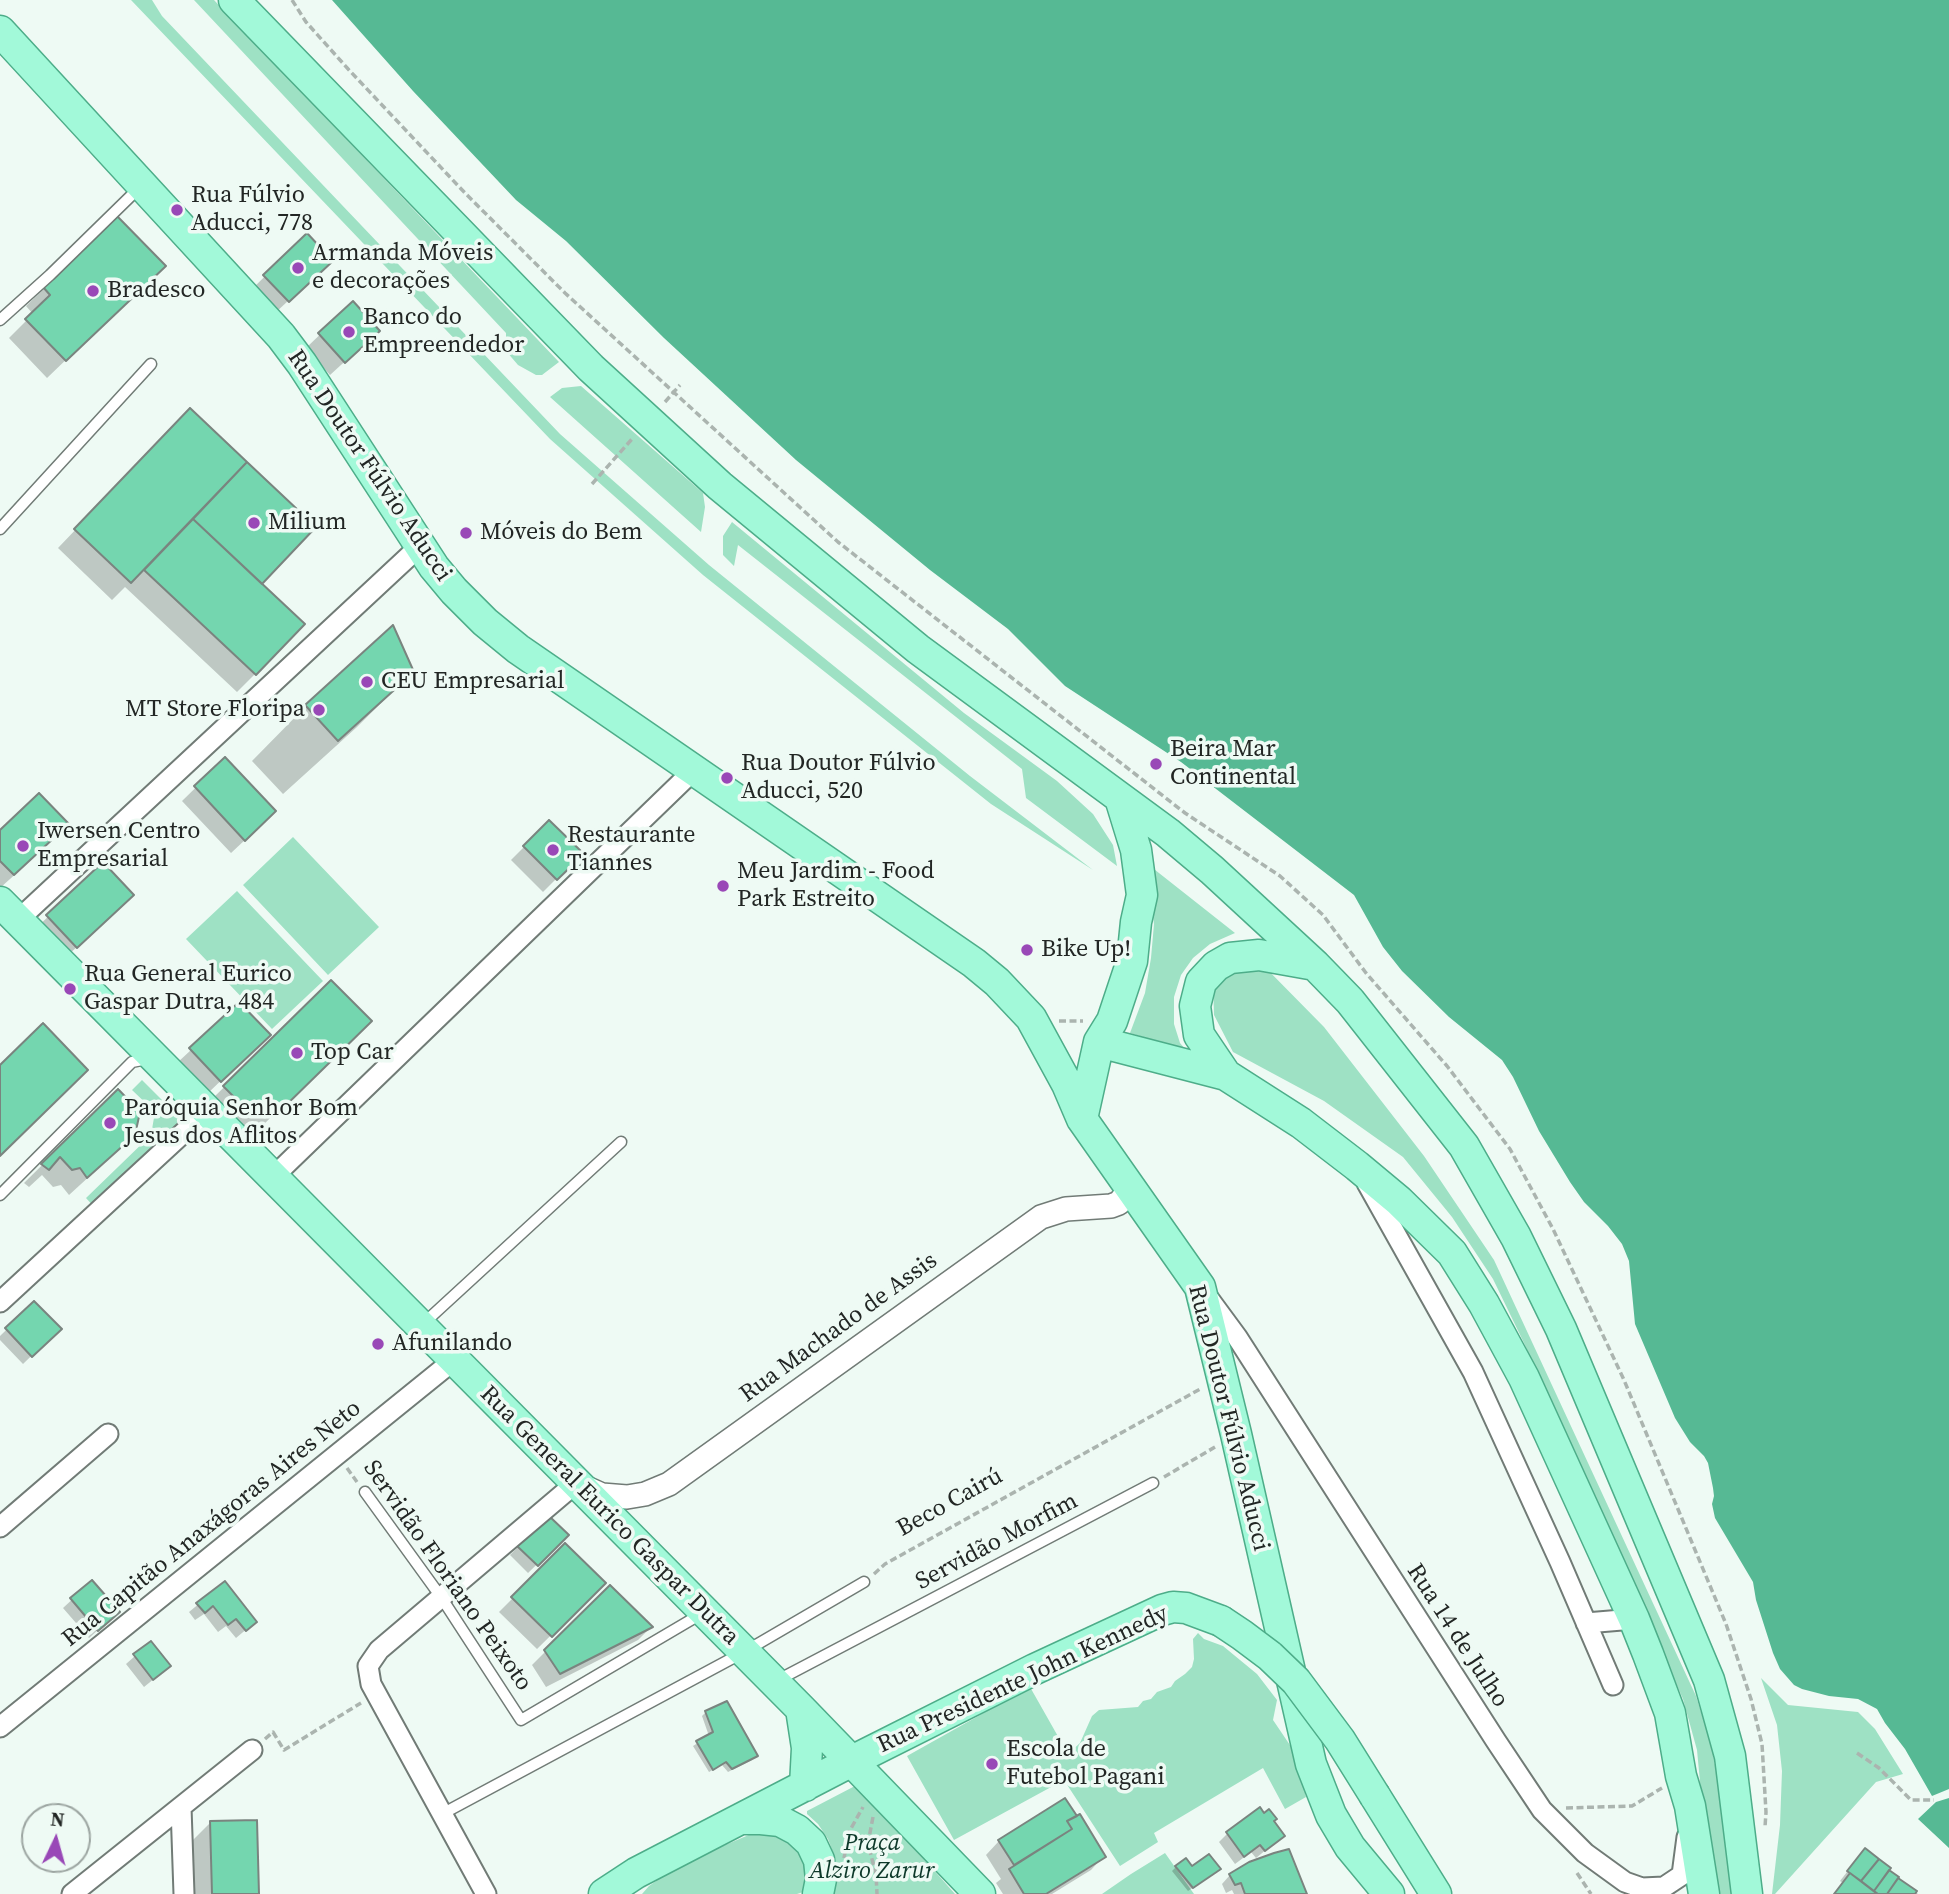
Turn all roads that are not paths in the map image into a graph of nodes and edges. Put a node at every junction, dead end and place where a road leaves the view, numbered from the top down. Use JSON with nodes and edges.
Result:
{"nodes":[{"id":1,"x":233,"y":0,"type":"edge"},
{"id":2,"x":0,"y":31,"type":"edge"},
{"id":3,"x":142,"y":186,"type":"junction"},
{"id":4,"x":0,"y":320,"type":"edge"},
{"id":5,"x":151,"y":364,"type":"dead end"},
{"id":6,"x":0,"y":529,"type":"edge"},
{"id":7,"x":420,"y":546,"type":"junction"},
{"id":8,"x":694,"y":770,"type":"junction"},
{"id":9,"x":1120,"y":798,"type":"junction"},
{"id":10,"x":9,"y":911,"type":"edge"},
{"id":11,"x":1315,"y":965,"type":"junction"},
{"id":12,"x":1099,"y":1042,"type":"junction"},
{"id":13,"x":154,"y":1057,"type":"junction"},
{"id":14,"x":1227,"y":1074,"type":"junction"},
{"id":15,"x":207,"y":1111,"type":"junction"},
{"id":16,"x":1082,"y":1119,"type":"junction"},
{"id":17,"x":621,"y":1142,"type":"dead end"},
{"id":18,"x":1357,"y":1166,"type":"junction"},
{"id":19,"x":272,"y":1177,"type":"junction"},
{"id":20,"x":1130,"y":1189,"type":"junction"},
{"id":21,"x":0,"y":1195,"type":"edge"},
{"id":22,"x":1200,"y":1287,"type":"junction"},
{"id":23,"x":0,"y":1301,"type":"edge"},
{"id":24,"x":421,"y":1326,"type":"junction"},
{"id":25,"x":454,"y":1360,"type":"junction"},
{"id":26,"x":108,"y":1434,"type":"dead end"},
{"id":27,"x":576,"y":1483,"type":"junction"},
{"id":28,"x":1153,"y":1483,"type":"road end"},
{"id":29,"x":365,"y":1492,"type":"road end"},
{"id":30,"x":0,"y":1527,"type":"edge"},
{"id":31,"x":864,"y":1582,"type":"road end"},
{"id":32,"x":441,"y":1597,"type":"junction"},
{"id":33,"x":705,"y":1612,"type":"junction"},
{"id":34,"x":1634,"y":1619,"type":"junction"},
{"id":35,"x":1587,"y":1623,"type":"junction"},
{"id":36,"x":744,"y":1651,"type":"junction"},
{"id":37,"x":774,"y":1682,"type":"junction"},
{"id":38,"x":1613,"y":1685,"type":"dead end"},
{"id":39,"x":801,"y":1709,"type":"junction"},
{"id":40,"x":0,"y":1727,"type":"edge"},
{"id":41,"x":252,"y":1750,"type":"road end"},
{"id":42,"x":847,"y":1764,"type":"junction"},
{"id":43,"x":805,"y":1786,"type":"junction"},
{"id":44,"x":181,"y":1807,"type":"junction"},
{"id":45,"x":1690,"y":1807,"type":"junction"},
{"id":46,"x":442,"y":1814,"type":"junction"},
{"id":47,"x":741,"y":1819,"type":"junction"},
{"id":48,"x":72,"y":1894,"type":"edge"},
{"id":49,"x":184,"y":1894,"type":"edge"},
{"id":50,"x":486,"y":1894,"type":"edge"},
{"id":51,"x":604,"y":1894,"type":"edge"},
{"id":52,"x":818,"y":1894,"type":"edge"},
{"id":53,"x":963,"y":1894,"type":"edge"},
{"id":54,"x":980,"y":1894,"type":"edge"},
{"id":55,"x":1389,"y":1894,"type":"edge"},
{"id":56,"x":1436,"y":1894,"type":"edge"},
{"id":57,"x":1704,"y":1894,"type":"edge"},
{"id":58,"x":1747,"y":1894,"type":"edge"}],
"edges":[{"from":1,"to":9,"type":"main road"},
{"from":2,"to":3,"type":"main road","name":"Rua Doutor Fúlvio Aducci"},
{"from":3,"to":4,"type":"lane"},
{"from":3,"to":7,"type":"main road","name":"Rua Doutor Fúlvio Aducci"},
{"from":5,"to":6,"type":"lane"},
{"from":7,"to":8,"type":"main road","name":"Rua Doutor Fúlvio Aducci"},
{"from":7,"to":10,"type":"street"},
{"from":8,"to":16,"type":"main road","name":"Rua Doutor Fúlvio Aducci"},
{"from":8,"to":19,"type":"street"},
{"from":9,"to":11,"type":"main road"},
{"from":9,"to":12,"type":"main road"},
{"from":10,"to":13,"type":"main road","name":"Rua General Eurico Gaspar Dutra"},
{"from":11,"to":14,"type":"main road"},
{"from":11,"to":58,"type":"main road"},
{"from":12,"to":14,"type":"main road"},
{"from":12,"to":16,"type":"main road"},
{"from":13,"to":15,"type":"main road","name":"Rua General Eurico Gaspar Dutra"},
{"from":13,"to":21,"type":"lane"},
{"from":14,"to":18,"type":"main road"},
{"from":15,"to":19,"type":"main road","name":"Rua General Eurico Gaspar Dutra"},
{"from":15,"to":23,"type":"street"},
{"from":16,"to":20,"type":"main road","name":"Rua Doutor Fúlvio Aducci"},
{"from":17,"to":24,"type":"lane"},
{"from":18,"to":34,"type":"main road"},
{"from":18,"to":35,"type":"street"},
{"from":19,"to":24,"type":"main road","name":"Rua General Eurico Gaspar Dutra"},
{"from":20,"to":22,"type":"main road","name":"Rua Doutor Fúlvio Aducci"},
{"from":20,"to":27,"type":"street","name":"Rua Machado de Assis"},
{"from":22,"to":45,"type":"street","name":"Rua 14 de Julho"},
{"from":22,"to":55,"type":"main road","name":"Rua Doutor Fúlvio Aducci"},
{"from":24,"to":25,"type":"main road","name":"Rua General Eurico Gaspar Dutra"},
{"from":25,"to":27,"type":"main road","name":"Rua General Eurico Gaspar Dutra"},
{"from":25,"to":40,"type":"street","name":"Rua Capitão Anaxágoras Aires Neto"},
{"from":26,"to":30,"type":"street"},
{"from":27,"to":32,"type":"street"},
{"from":27,"to":33,"type":"main road","name":"Rua General Eurico Gaspar Dutra"},
{"from":28,"to":37,"type":"lane","name":"Servidão Morfim"},
{"from":29,"to":32,"type":"lane","name":"Servidão Floriano Peixoto"},
{"from":31,"to":36,"type":"lane"},
{"from":32,"to":33,"type":"lane","name":"Servidão Floriano Peixoto"},
{"from":32,"to":46,"type":"street"},
{"from":33,"to":36,"type":"main road","name":"Rua General Eurico Gaspar Dutra"},
{"from":34,"to":35,"type":"street"},
{"from":34,"to":45,"type":"main road"},
{"from":35,"to":38,"type":"street"},
{"from":36,"to":37,"type":"main road","name":"Rua General Eurico Gaspar Dutra"},
{"from":36,"to":46,"type":"lane"},
{"from":37,"to":39,"type":"main road","name":"Rua General Eurico Gaspar Dutra"},
{"from":39,"to":42,"type":"main road","name":"Rua General Eurico Gaspar Dutra"},
{"from":39,"to":43,"type":"main road"},
{"from":41,"to":44,"type":"street"},
{"from":42,"to":43,"type":"main road","name":"Rua Presidente John Kennedy"},
{"from":42,"to":53,"type":"main road","name":"Rua General Eurico Gaspar Dutra"},
{"from":42,"to":54,"type":"main road","name":"Rua General Eurico Gaspar Dutra"},
{"from":42,"to":56,"type":"main road","name":"Rua Presidente John Kennedy","bridge":true},
{"from":43,"to":47,"type":"main road","name":"Rua Presidente John Kennedy"},
{"from":44,"to":48,"type":"street"},
{"from":44,"to":49,"type":"street"},
{"from":45,"to":57,"type":"main road"},
{"from":46,"to":50,"type":"street"},
{"from":47,"to":51,"type":"main road","name":"Rua Presidente John Kennedy"},
{"from":47,"to":52,"type":"main road"}]}
